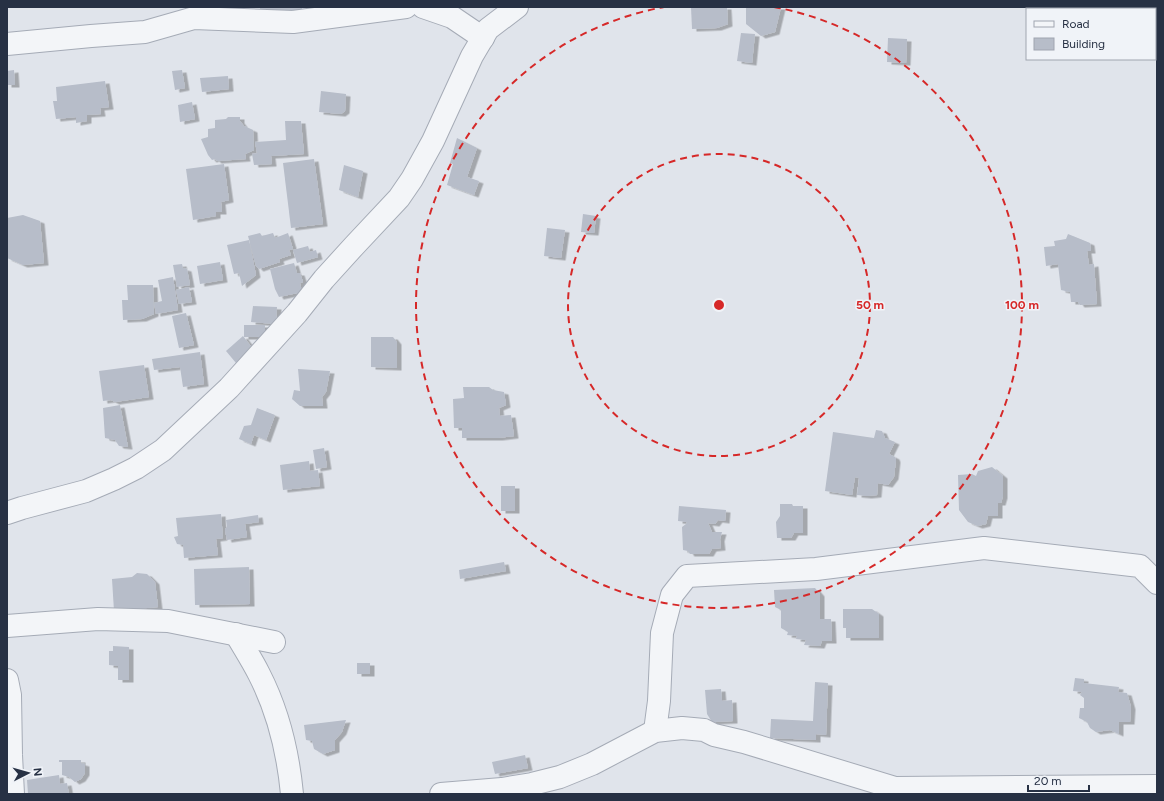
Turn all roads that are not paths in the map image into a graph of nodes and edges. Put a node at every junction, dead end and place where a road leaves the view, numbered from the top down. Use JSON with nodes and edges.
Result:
{"nodes":[{"id":1,"x":406,"y":7,"type":"edge"},
{"id":2,"x":517,"y":7,"type":"edge"},
{"id":3,"x":426,"y":8,"type":"edge"},
{"id":4,"x":483,"y":38,"type":"junction"},
{"id":5,"x":7,"y":44,"type":"edge"},
{"id":6,"x":7,"y":513,"type":"edge"},
{"id":7,"x":1157,"y":583,"type":"edge"},
{"id":8,"x":7,"y":626,"type":"edge"},
{"id":9,"x":236,"y":634,"type":"junction"},
{"id":10,"x":274,"y":642,"type":"dead end"},
{"id":11,"x":7,"y":680,"type":"edge"},
{"id":12,"x":655,"y":731,"type":"junction"},
{"id":13,"x":1157,"y":786,"type":"edge"},
{"id":14,"x":13,"y":794,"type":"edge"},
{"id":15,"x":292,"y":794,"type":"edge"},
{"id":16,"x":441,"y":794,"type":"edge"}],
"edges":[{"from":1,"to":5,"type":"street"},
{"from":2,"to":4,"type":"street"},
{"from":3,"to":4,"type":"street"},
{"from":4,"to":6,"type":"street"},
{"from":7,"to":12,"type":"street"},
{"from":8,"to":9,"type":"street"},
{"from":9,"to":10,"type":"street"},
{"from":9,"to":15,"type":"street"},
{"from":11,"to":14,"type":"street"},
{"from":12,"to":13,"type":"street"},
{"from":12,"to":16,"type":"street"}]}
